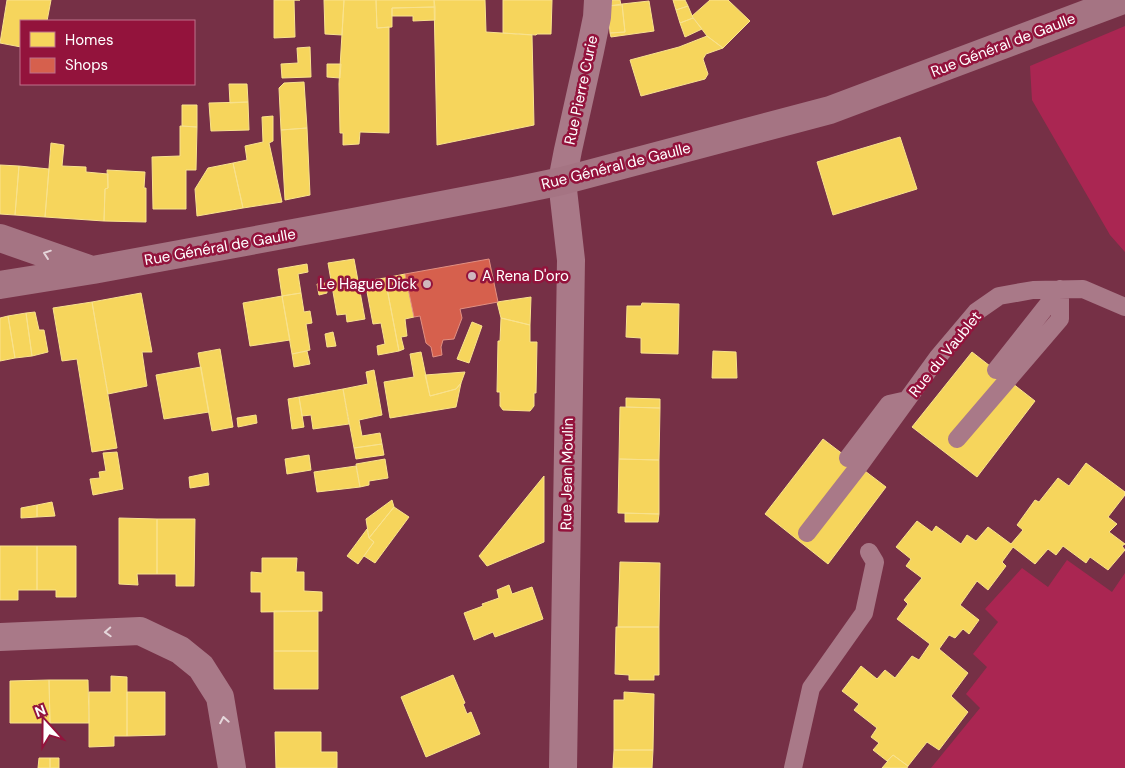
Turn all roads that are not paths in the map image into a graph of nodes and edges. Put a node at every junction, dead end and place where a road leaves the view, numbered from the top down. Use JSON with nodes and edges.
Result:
{"nodes":[{"id":1,"x":1123,"y":0,"type":"edge"},
{"id":2,"x":597,"y":8,"type":"edge"},
{"id":3,"x":562,"y":180,"type":"junction"},
{"id":4,"x":0,"y":238,"type":"edge"},
{"id":5,"x":93,"y":270,"type":"junction"},
{"id":6,"x":0,"y":285,"type":"edge"},
{"id":7,"x":1060,"y":289,"type":"junction"},
{"id":8,"x":1125,"y":307,"type":"edge"},
{"id":9,"x":996,"y":370,"type":"dead end"},
{"id":10,"x":907,"y":400,"type":"junction"},
{"id":11,"x":958,"y":439,"type":"dead end"},
{"id":12,"x":848,"y":458,"type":"dead end"},
{"id":13,"x":807,"y":533,"type":"dead end"},
{"id":14,"x":869,"y":552,"type":"dead end"},
{"id":15,"x":0,"y":637,"type":"edge"},
{"id":16,"x":232,"y":768,"type":"edge"},
{"id":17,"x":563,"y":768,"type":"edge"},
{"id":18,"x":794,"y":768,"type":"edge"}],
"edges":[{"from":1,"to":3,"type":"main road","name":"Rue Général de Gaulle"},
{"from":2,"to":3,"type":"street","name":"Rue Pierre Curie"},
{"from":3,"to":5,"type":"main road","name":"Rue Général de Gaulle"},
{"from":3,"to":17,"type":"street","name":"Rue Jean Moulin"},
{"from":5,"to":4,"type":"main road","one_way":true},
{"from":5,"to":6,"type":"main road","name":"Rue Général de Gaulle"},
{"from":7,"to":8,"type":"lane","name":"Rue du Vaublet"},
{"from":7,"to":9,"type":"lane"},
{"from":7,"to":10,"type":"lane","name":"Rue du Vaublet"},
{"from":7,"to":11,"type":"lane"},
{"from":10,"to":12,"type":"lane"},
{"from":10,"to":13,"type":"lane","name":"Rue du Vaublet"},
{"from":14,"to":18,"type":"lane"},
{"from":16,"to":15,"type":"street","one_way":true}]}
